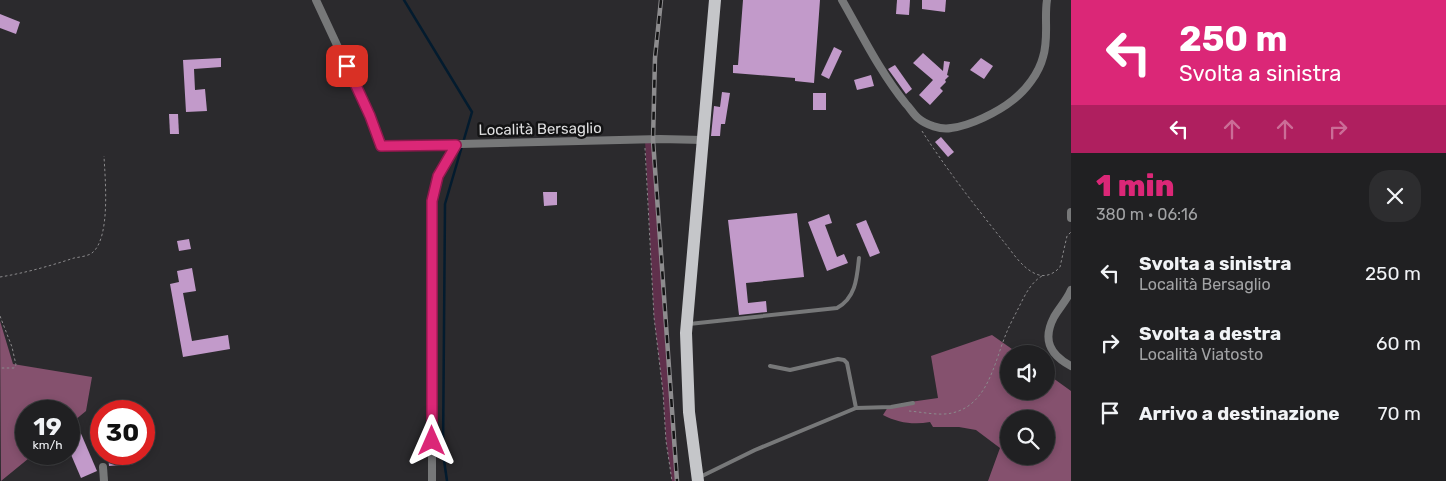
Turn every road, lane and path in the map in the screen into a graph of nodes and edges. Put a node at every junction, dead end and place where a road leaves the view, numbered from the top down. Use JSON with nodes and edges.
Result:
{"nodes":[{"id":1,"x":316,"y":0,"type":"edge"},
{"id":2,"x":715,"y":0,"type":"edge"},
{"id":3,"x":842,"y":0,"type":"edge"},
{"id":4,"x":1046,"y":0,"type":"edge"},
{"id":5,"x":918,"y":118,"type":"junction"},
{"id":6,"x":642,"y":140,"type":"junction"},
{"id":7,"x":703,"y":140,"type":"junction"},
{"id":8,"x":461,"y":145,"type":"junction"},
{"id":9,"x":104,"y":156,"type":"dead end"},
{"id":10,"x":1071,"y":212,"type":"edge"},
{"id":11,"x":1071,"y":218,"type":"edge"},
{"id":12,"x":1071,"y":232,"type":"edge"},
{"id":13,"x":859,"y":258,"type":"dead end"},
{"id":14,"x":1043,"y":275,"type":"junction"},
{"id":15,"x":0,"y":278,"type":"edge"},
{"id":16,"x":1071,"y":290,"type":"edge"},
{"id":17,"x":0,"y":316,"type":"edge"},
{"id":18,"x":687,"y":324,"type":"junction"},
{"id":19,"x":770,"y":366,"type":"dead end"},
{"id":20,"x":1071,"y":366,"type":"edge"},
{"id":21,"x":0,"y":368,"type":"edge"},
{"id":22,"x":913,"y":403,"type":"dead end"},
{"id":23,"x":856,"y":408,"type":"junction"},
{"id":24,"x":907,"y":410,"type":"dead end"},
{"id":25,"x":103,"y":467,"type":"dead end"},
{"id":26,"x":698,"y":479,"type":"edge"},
{"id":27,"x":104,"y":481,"type":"edge"},
{"id":28,"x":432,"y":481,"type":"edge"},
{"id":29,"x":672,"y":481,"type":"edge"}],
"edges":[{"from":1,"to":8,"type":"street","name":"Località Bersaglio"},
{"from":2,"to":7,"type":"main road"},
{"from":3,"to":5,"type":"street"},
{"from":4,"to":5,"type":"street"},
{"from":5,"to":14,"type":"path"},
{"from":6,"to":7,"type":"street","name":"Località Bersaglio"},
{"from":6,"to":8,"type":"street","name":"Località Bersaglio"},
{"from":6,"to":29,"type":"path"},
{"from":7,"to":18,"type":"main road"},
{"from":8,"to":28,"type":"street"},
{"from":9,"to":15,"type":"path"},
{"from":10,"to":11,"type":"street"},
{"from":12,"to":14,"type":"path"},
{"from":13,"to":18,"type":"lane"},
{"from":14,"to":24,"type":"path"},
{"from":16,"to":20,"type":"street"},
{"from":17,"to":21,"type":"path"},
{"from":18,"to":26,"type":"main road"},
{"from":19,"to":23,"type":"lane"},
{"from":22,"to":23,"type":"lane"},
{"from":23,"to":26,"type":"lane"},
{"from":25,"to":27,"type":"street"}]}
